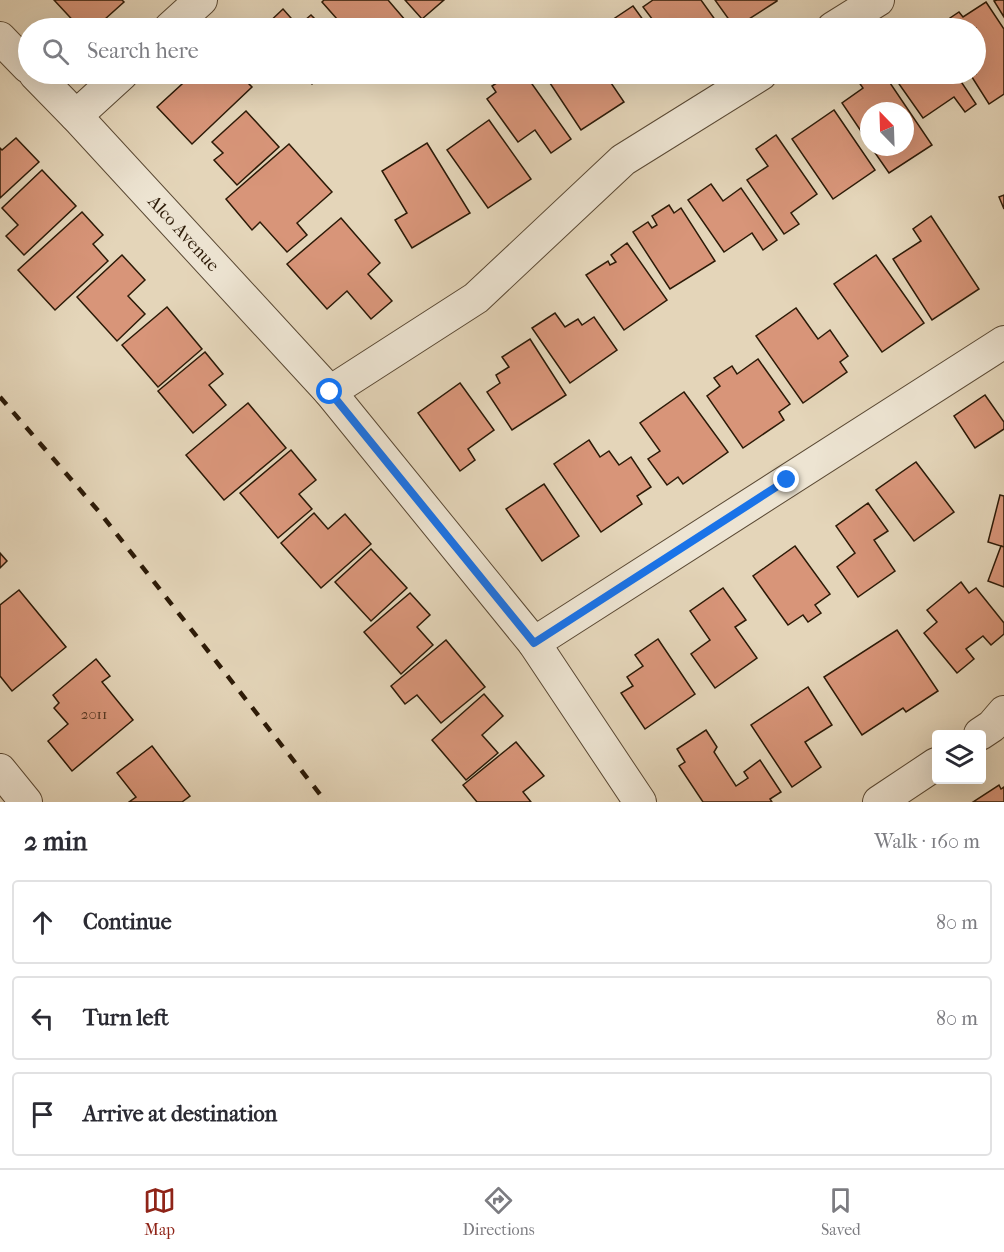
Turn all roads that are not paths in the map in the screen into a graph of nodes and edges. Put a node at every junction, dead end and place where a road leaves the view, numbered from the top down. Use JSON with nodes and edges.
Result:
{"nodes":[{"id":1,"x":201,"y":0,"type":"edge"},
{"id":2,"x":878,"y":0,"type":"edge"},
{"id":3,"x":181,"y":18,"type":"edge"},
{"id":4,"x":849,"y":18,"type":"edge"},
{"id":5,"x":0,"y":38,"type":"edge"},
{"id":6,"x":18,"y":57,"type":"edge"},
{"id":7,"x":45,"y":84,"type":"edge"},
{"id":8,"x":111,"y":84,"type":"edge"},
{"id":9,"x":745,"y":84,"type":"edge"},
{"id":10,"x":76,"y":116,"type":"junction"},
{"id":11,"x":1004,"y":342,"type":"edge"},
{"id":12,"x":330,"y":392,"type":"junction"},
{"id":13,"x":534,"y":643,"type":"junction"},
{"id":14,"x":1004,"y":712,"type":"edge"},
{"id":15,"x":986,"y":730,"type":"edge"},
{"id":16,"x":932,"y":767,"type":"edge"},
{"id":17,"x":0,"y":770,"type":"edge"},
{"id":18,"x":26,"y":802,"type":"edge"},
{"id":19,"x":640,"y":802,"type":"edge"},
{"id":20,"x":879,"y":802,"type":"edge"}],
"edges":[{"from":1,"to":3,"type":"street"},
{"from":2,"to":4,"type":"street"},
{"from":5,"to":6,"type":"street"},
{"from":7,"to":10,"type":"street","name":"Alco Avenue"},
{"from":8,"to":10,"type":"street"},
{"from":9,"to":12,"type":"street"},
{"from":10,"to":12,"type":"street","name":"Alco Avenue"},
{"from":11,"to":13,"type":"street"},
{"from":12,"to":13,"type":"street","name":"Alco Avenue"},
{"from":13,"to":19,"type":"street","name":"Alco Avenue"},
{"from":14,"to":15,"type":"street"},
{"from":16,"to":20,"type":"street"},
{"from":17,"to":18,"type":"street"}]}
